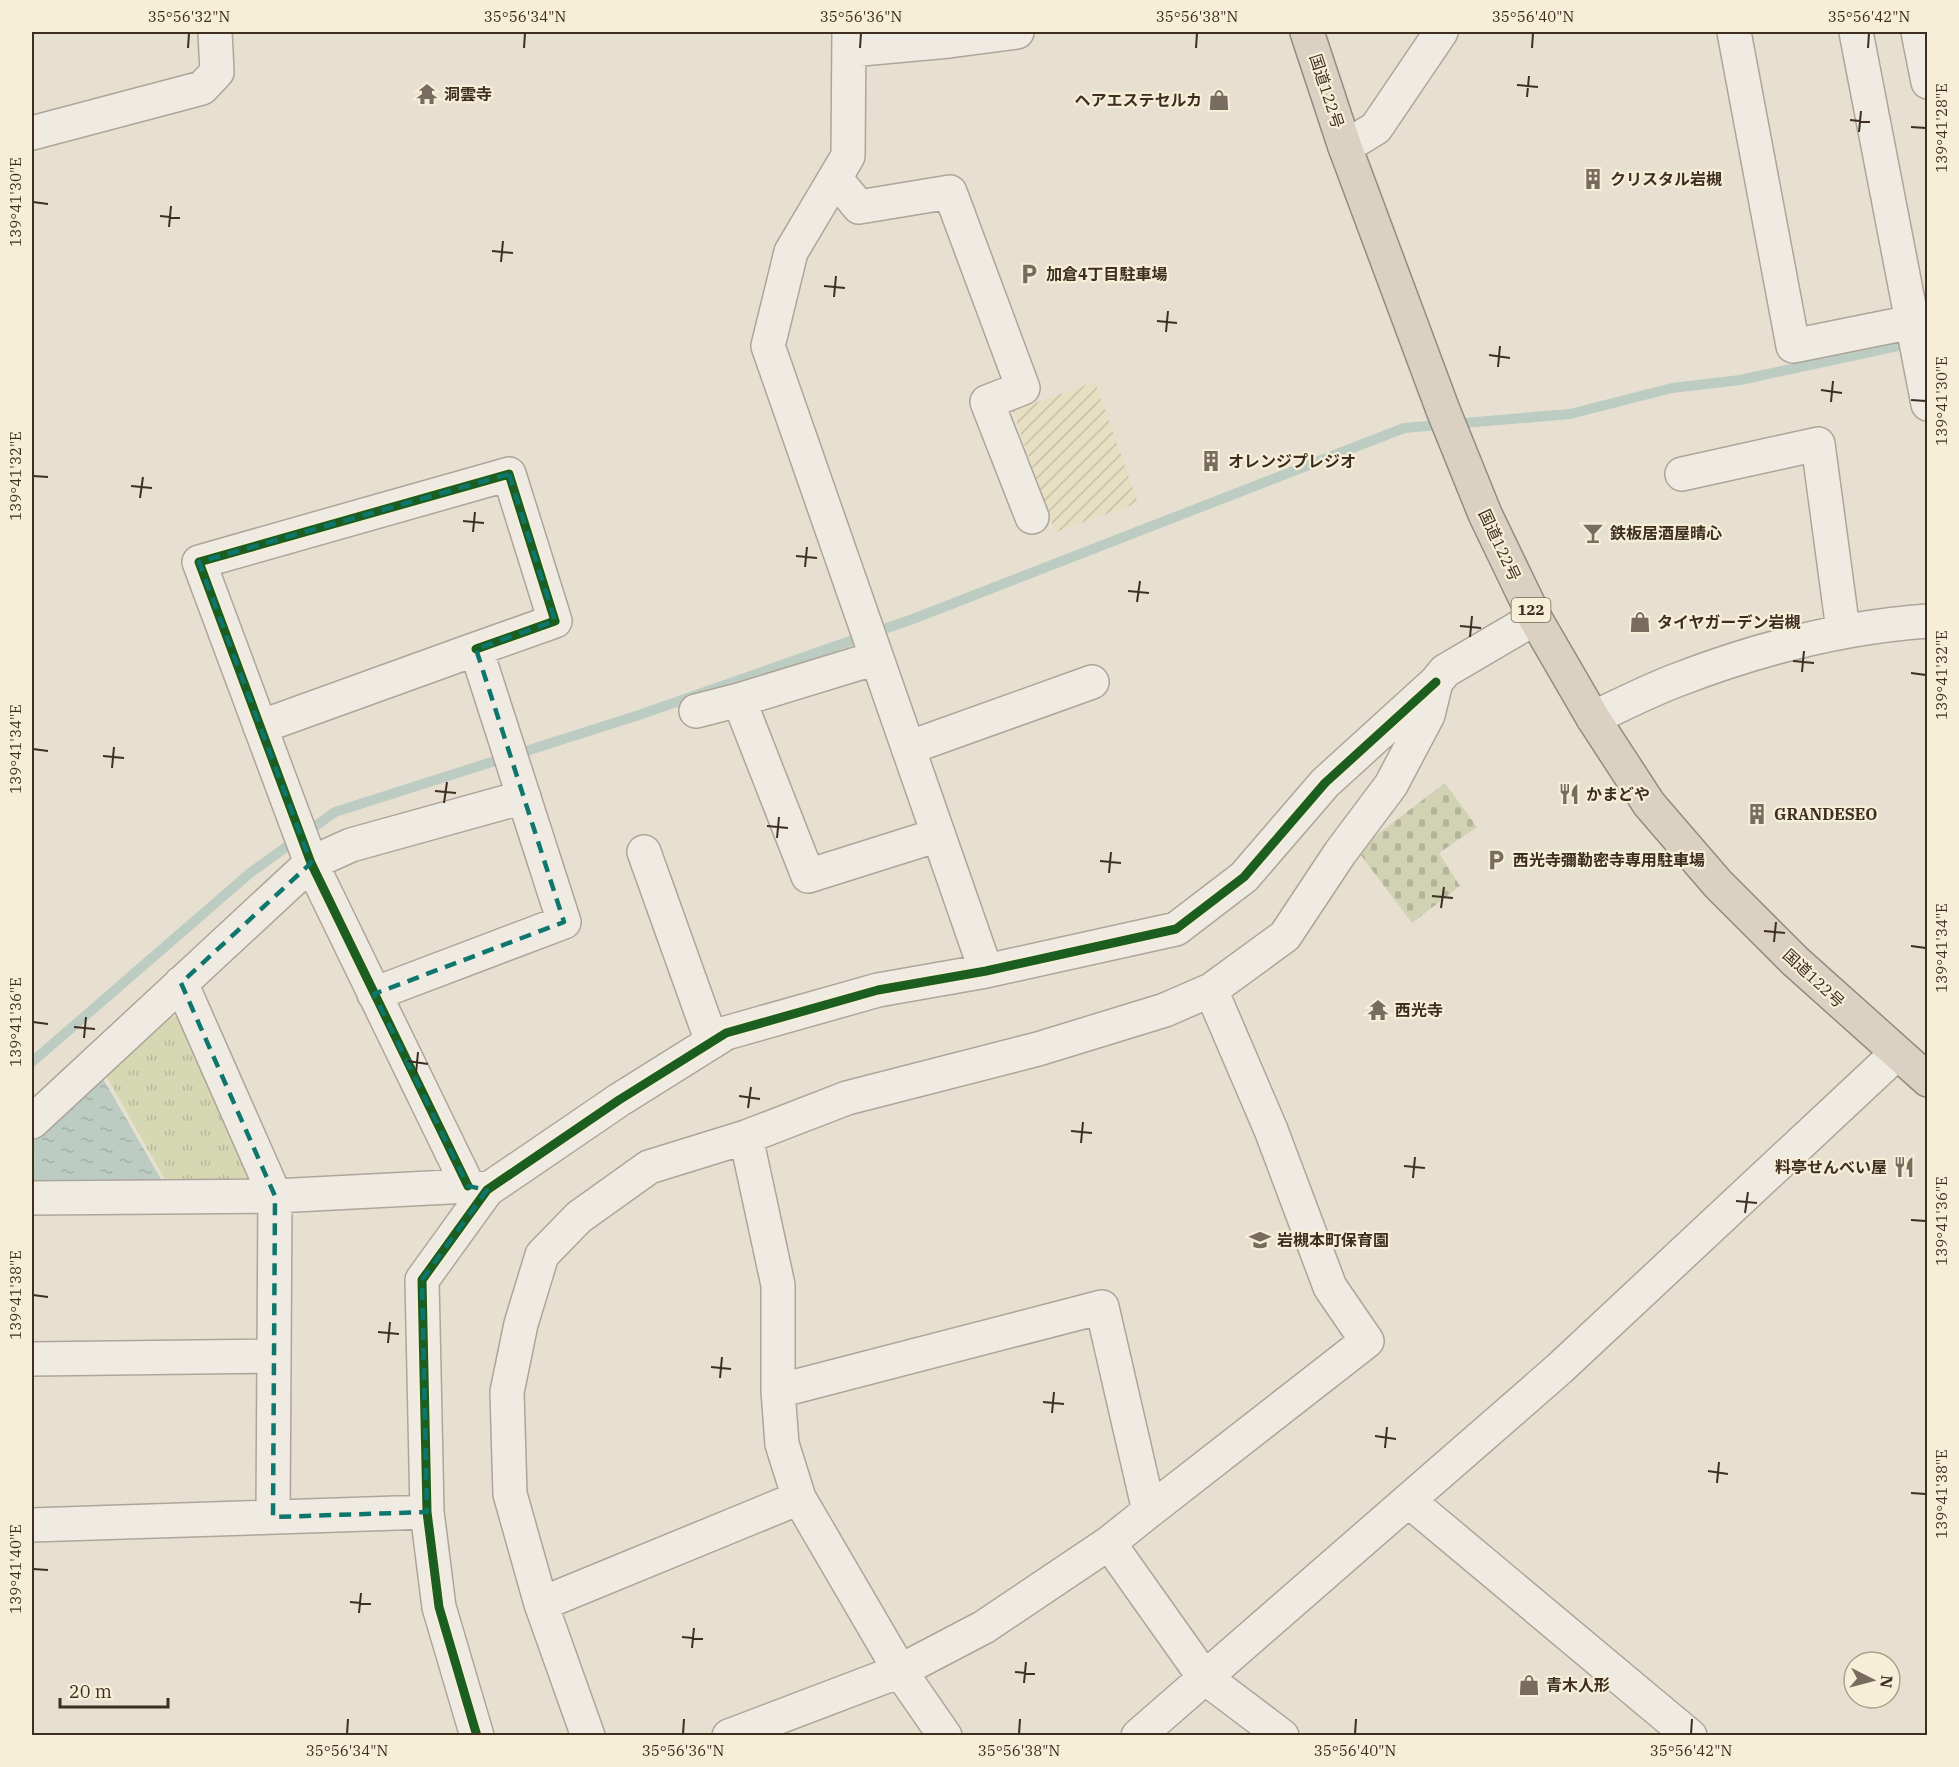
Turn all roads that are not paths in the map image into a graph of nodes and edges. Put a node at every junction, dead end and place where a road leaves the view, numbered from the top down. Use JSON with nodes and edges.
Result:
{"nodes":[{"id":1,"x":215,"y":32,"type":"edge"},
{"id":2,"x":1017,"y":32,"type":"edge"},
{"id":3,"x":1308,"y":32,"type":"edge"},
{"id":4,"x":1441,"y":32,"type":"edge"},
{"id":5,"x":1734,"y":32,"type":"edge"},
{"id":6,"x":1856,"y":32,"type":"edge"},
{"id":7,"x":1918,"y":32,"type":"edge"},
{"id":8,"x":849,"y":41,"type":"edge"},
{"id":9,"x":1928,"y":82,"type":"edge"},
{"id":10,"x":32,"y":133,"type":"edge"},
{"id":11,"x":1345,"y":147,"type":"junction"},
{"id":12,"x":835,"y":178,"type":"junction"},
{"id":13,"x":1912,"y":322,"type":"junction"},
{"id":14,"x":1928,"y":404,"type":"edge"},
{"id":15,"x":1682,"y":474,"type":"dead end"},
{"id":16,"x":1032,"y":517,"type":"dead end"},
{"id":17,"x":1534,"y":618,"type":"junction"},
{"id":18,"x":1928,"y":621,"type":"edge"},
{"id":19,"x":1843,"y":630,"type":"junction"},
{"id":20,"x":872,"y":645,"type":"junction"},
{"id":21,"x":476,"y":649,"type":"junction"},
{"id":22,"x":1092,"y":682,"type":"dead end"},
{"id":23,"x":1436,"y":682,"type":"junction"},
{"id":24,"x":739,"y":700,"type":"junction"},
{"id":25,"x":696,"y":711,"type":"dead end"},
{"id":26,"x":1593,"y":718,"type":"junction"},
{"id":27,"x":260,"y":727,"type":"junction"},
{"id":28,"x":908,"y":748,"type":"junction"},
{"id":29,"x":516,"y":770,"type":"junction"},
{"id":30,"x":938,"y":835,"type":"junction"},
{"id":31,"x":303,"y":843,"type":"junction"},
{"id":32,"x":644,"y":852,"type":"dead end"},
{"id":33,"x":986,"y":971,"type":"junction"},
{"id":34,"x":181,"y":984,"type":"junction"},
{"id":35,"x":1211,"y":990,"type":"junction"},
{"id":36,"x":374,"y":994,"type":"junction"},
{"id":37,"x":712,"y":1042,"type":"junction"},
{"id":38,"x":1896,"y":1053,"type":"junction"},
{"id":39,"x":1928,"y":1080,"type":"edge"},
{"id":40,"x":32,"y":1122,"type":"edge"},
{"id":41,"x":746,"y":1137,"type":"junction"},
{"id":42,"x":478,"y":1188,"type":"junction"},
{"id":43,"x":275,"y":1196,"type":"junction"},
{"id":44,"x":32,"y":1198,"type":"edge"},
{"id":45,"x":274,"y":1356,"type":"junction"},
{"id":46,"x":32,"y":1359,"type":"edge"},
{"id":47,"x":778,"y":1391,"type":"junction"},
{"id":48,"x":799,"y":1498,"type":"junction"},
{"id":49,"x":1409,"y":1501,"type":"junction"},
{"id":50,"x":1149,"y":1510,"type":"junction"},
{"id":51,"x":427,"y":1512,"type":"junction"},
{"id":52,"x":273,"y":1517,"type":"junction"},
{"id":53,"x":32,"y":1525,"type":"edge"},
{"id":54,"x":1109,"y":1543,"type":"junction"},
{"id":55,"x":541,"y":1604,"type":"junction"},
{"id":56,"x":900,"y":1671,"type":"junction"},
{"id":57,"x":1204,"y":1677,"type":"junction"},
{"id":58,"x":1249,"y":1723,"type":"edge"},
{"id":59,"x":477,"y":1736,"type":"edge"},
{"id":60,"x":588,"y":1736,"type":"edge"},
{"id":61,"x":729,"y":1736,"type":"edge"},
{"id":62,"x":945,"y":1736,"type":"edge"},
{"id":63,"x":1138,"y":1736,"type":"edge"},
{"id":64,"x":1282,"y":1736,"type":"edge"},
{"id":65,"x":1690,"y":1736,"type":"edge"}],
"edges":[{"from":1,"to":10,"type":"street"},
{"from":2,"to":8,"type":"street"},
{"from":3,"to":11,"type":"highway","name":"国道122号","number":"122"},
{"from":4,"to":11,"type":"street"},
{"from":5,"to":13,"type":"street"},
{"from":6,"to":13,"type":"street"},
{"from":7,"to":9,"type":"street"},
{"from":8,"to":12,"type":"street"},
{"from":11,"to":17,"type":"highway","name":"国道122号","number":"122"},
{"from":12,"to":16,"type":"street"},
{"from":12,"to":20,"type":"street"},
{"from":13,"to":14,"type":"street"},
{"from":15,"to":19,"type":"street"},
{"from":17,"to":23,"type":"street"},
{"from":17,"to":26,"type":"highway","name":"国道122号","number":"122"},
{"from":18,"to":19,"type":"street"},
{"from":19,"to":26,"type":"street"},
{"from":20,"to":24,"type":"street"},
{"from":20,"to":28,"type":"street"},
{"from":21,"to":27,"type":"street"},
{"from":21,"to":27,"type":"street"},
{"from":21,"to":29,"type":"street"},
{"from":22,"to":28,"type":"street"},
{"from":23,"to":33,"type":"street"},
{"from":23,"to":35,"type":"street"},
{"from":24,"to":25,"type":"street"},
{"from":24,"to":30,"type":"street"},
{"from":26,"to":38,"type":"highway","name":"国道122号","number":"122"},
{"from":27,"to":31,"type":"street"},
{"from":28,"to":30,"type":"street"},
{"from":29,"to":31,"type":"street"},
{"from":29,"to":36,"type":"street"},
{"from":30,"to":33,"type":"street"},
{"from":31,"to":34,"type":"street"},
{"from":31,"to":36,"type":"street"},
{"from":32,"to":37,"type":"street"},
{"from":33,"to":37,"type":"street"},
{"from":34,"to":40,"type":"street"},
{"from":34,"to":43,"type":"street"},
{"from":35,"to":41,"type":"street"},
{"from":35,"to":50,"type":"street"},
{"from":36,"to":42,"type":"street"},
{"from":37,"to":42,"type":"street"},
{"from":38,"to":39,"type":"highway","name":"国道122号","number":"122"},
{"from":38,"to":49,"type":"street"},
{"from":41,"to":47,"type":"street"},
{"from":41,"to":55,"type":"street"},
{"from":42,"to":43,"type":"street"},
{"from":42,"to":51,"type":"street"},
{"from":43,"to":44,"type":"street"},
{"from":43,"to":45,"type":"street"},
{"from":45,"to":46,"type":"street"},
{"from":45,"to":52,"type":"street"},
{"from":47,"to":48,"type":"street"},
{"from":47,"to":50,"type":"street"},
{"from":48,"to":55,"type":"street"},
{"from":48,"to":56,"type":"street"},
{"from":49,"to":57,"type":"street"},
{"from":49,"to":65,"type":"street"},
{"from":50,"to":54,"type":"street"},
{"from":51,"to":52,"type":"street"},
{"from":51,"to":59,"type":"street"},
{"from":52,"to":53,"type":"street"},
{"from":54,"to":56,"type":"street"},
{"from":54,"to":57,"type":"street"},
{"from":55,"to":60,"type":"street"},
{"from":56,"to":61,"type":"street"},
{"from":56,"to":62,"type":"street"},
{"from":57,"to":58,"type":"street"},
{"from":57,"to":63,"type":"street"},
{"from":58,"to":64,"type":"street"}]}
